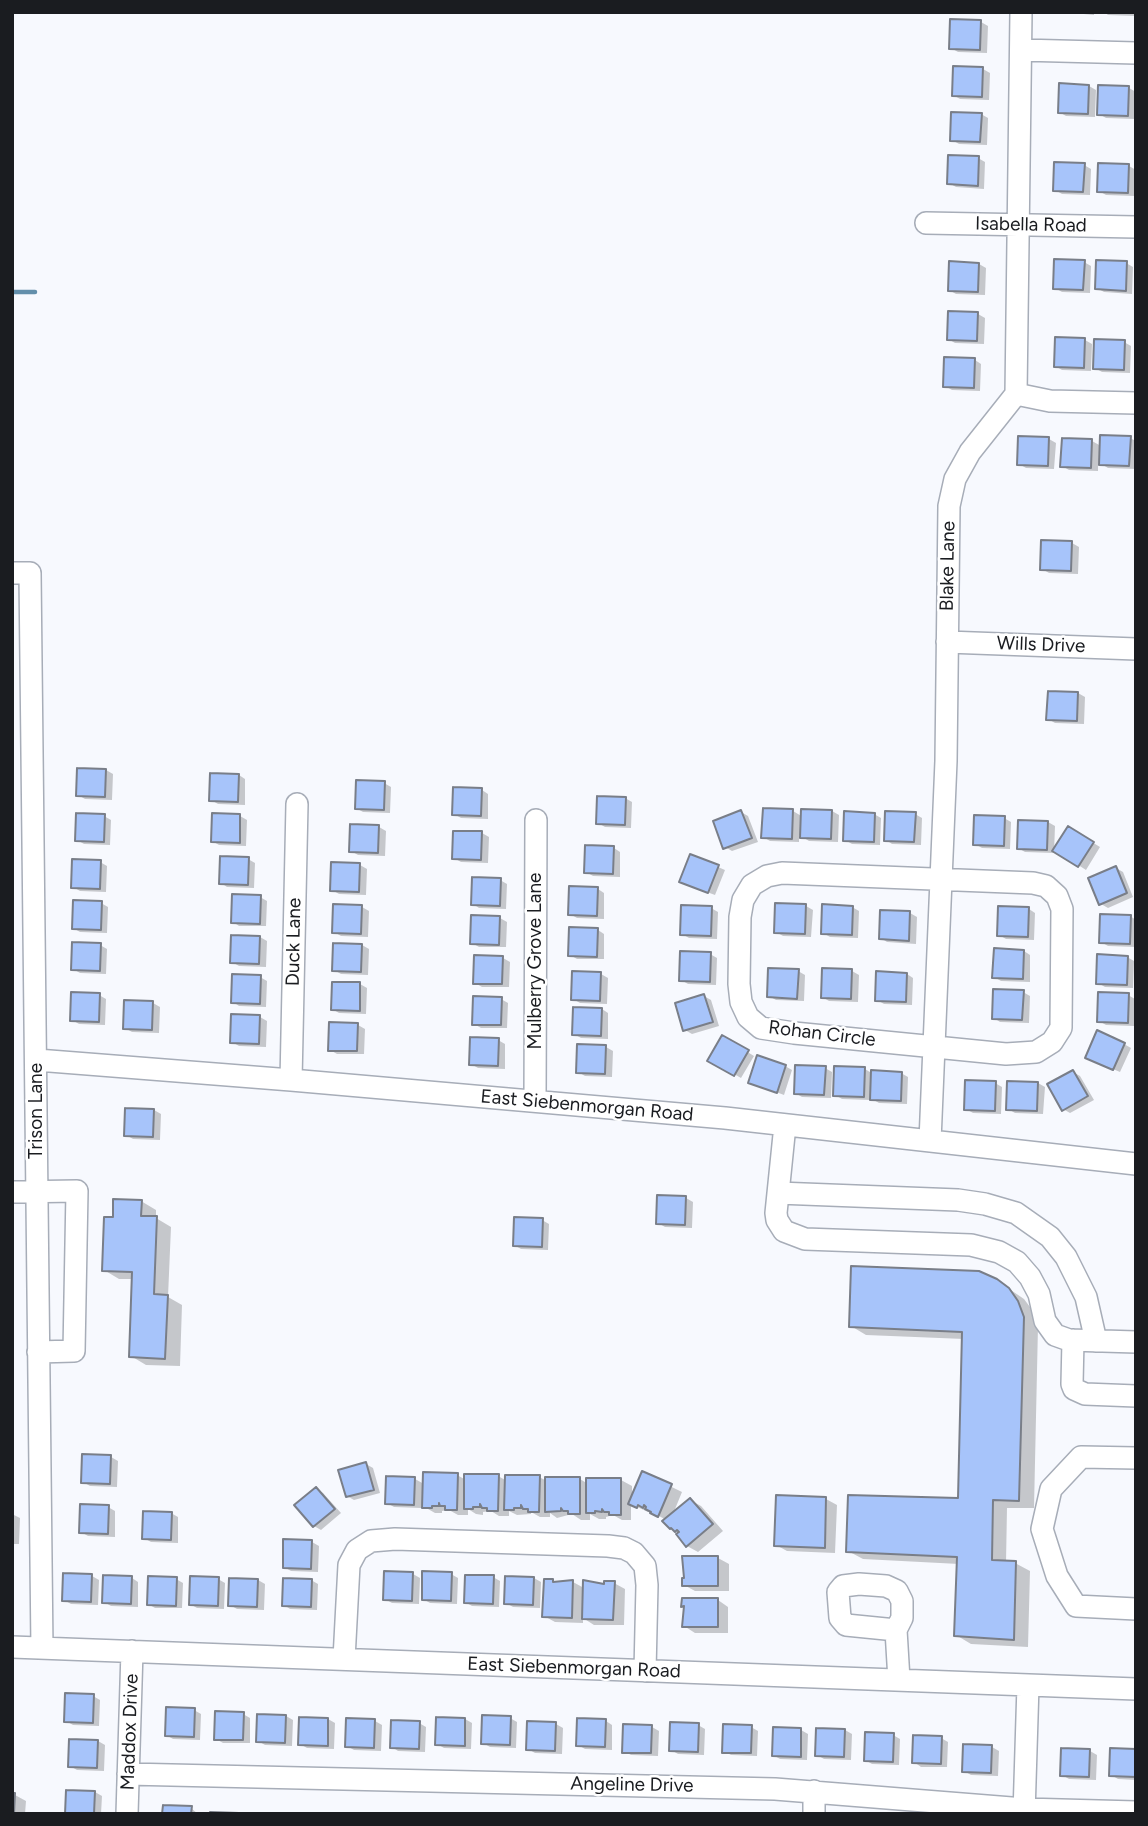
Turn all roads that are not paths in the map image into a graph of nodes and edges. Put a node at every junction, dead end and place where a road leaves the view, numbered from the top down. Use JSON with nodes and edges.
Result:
{"nodes":[{"id":1,"x":1021,"y":12,"type":"edge"},
{"id":2,"x":1021,"y":50,"type":"junction"},
{"id":3,"x":1136,"y":53,"type":"edge"},
{"id":4,"x":926,"y":223,"type":"dead end"},
{"id":5,"x":1018,"y":224,"type":"junction"},
{"id":6,"x":1136,"y":227,"type":"edge"},
{"id":7,"x":1016,"y":394,"type":"junction"},
{"id":8,"x":1136,"y":403,"type":"edge"},
{"id":9,"x":21,"y":573,"type":"edge"},
{"id":10,"x":947,"y":642,"type":"junction"},
{"id":11,"x":1136,"y":649,"type":"edge"},
{"id":12,"x":23,"y":777,"type":"edge"},
{"id":13,"x":297,"y":804,"type":"dead end"},
{"id":14,"x":536,"y":820,"type":"dead end"},
{"id":15,"x":942,"y":878,"type":"junction"},
{"id":16,"x":934,"y":1047,"type":"junction"},
{"id":17,"x":37,"y":1060,"type":"junction"},
{"id":18,"x":291,"y":1080,"type":"junction"},
{"id":19,"x":535,"y":1101,"type":"junction"},
{"id":20,"x":785,"y":1125,"type":"junction"},
{"id":21,"x":929,"y":1141,"type":"junction"},
{"id":22,"x":1136,"y":1164,"type":"edge"},
{"id":23,"x":12,"y":1192,"type":"edge"},
{"id":24,"x":36,"y":1192,"type":"junction"},
{"id":25,"x":778,"y":1193,"type":"junction"},
{"id":26,"x":76,"y":1272,"type":"junction"},
{"id":27,"x":37,"y":1273,"type":"junction"},
{"id":28,"x":1073,"y":1340,"type":"junction"},
{"id":29,"x":1096,"y":1341,"type":"junction"},
{"id":30,"x":1136,"y":1342,"type":"edge"},
{"id":31,"x":38,"y":1352,"type":"junction"},
{"id":32,"x":1136,"y":1396,"type":"edge"},
{"id":33,"x":1136,"y":1458,"type":"edge"},
{"id":34,"x":1136,"y":1609,"type":"edge"},
{"id":35,"x":896,"y":1630,"type":"dead end"},
{"id":36,"x":12,"y":1647,"type":"edge"},
{"id":37,"x":42,"y":1648,"type":"junction"},
{"id":38,"x":132,"y":1651,"type":"junction"},
{"id":39,"x":344,"y":1659,"type":"junction"},
{"id":40,"x":645,"y":1671,"type":"junction"},
{"id":41,"x":899,"y":1681,"type":"junction"},
{"id":42,"x":1028,"y":1685,"type":"junction"},
{"id":43,"x":1136,"y":1689,"type":"edge"},
{"id":44,"x":128,"y":1774,"type":"junction"},
{"id":45,"x":814,"y":1791,"type":"junction"},
{"id":46,"x":1024,"y":1811,"type":"edge"},
{"id":47,"x":1136,"y":1812,"type":"edge"},
{"id":48,"x":127,"y":1814,"type":"edge"},
{"id":49,"x":814,"y":1814,"type":"edge"}],
"edges":[{"from":1,"to":2,"type":"street"},
{"from":2,"to":3,"type":"street"},
{"from":2,"to":5,"type":"street"},
{"from":4,"to":5,"type":"street","name":"Isabella Road"},
{"from":5,"to":6,"type":"street","name":"Isabella Road"},
{"from":5,"to":7,"type":"street"},
{"from":7,"to":8,"type":"street"},
{"from":7,"to":10,"type":"street","name":"Blake Lane"},
{"from":9,"to":12,"type":"street","name":"Trison Lane"},
{"from":10,"to":11,"type":"street","name":"Wills Drive"},
{"from":10,"to":15,"type":"street","name":"Blake Lane"},
{"from":12,"to":17,"type":"street","name":"Trison Lane"},
{"from":13,"to":18,"type":"street","name":"Duck Lane"},
{"from":14,"to":19,"type":"street","name":"Mulberry Grove Lane"},
{"from":15,"to":16,"type":"street","name":"Blake Lane"},
{"from":15,"to":16,"type":"street","name":"Rohan Circle"},
{"from":15,"to":16,"type":"street","name":"Rohan Circle"},
{"from":16,"to":21,"type":"street","name":"Blake Lane"},
{"from":17,"to":18,"type":"street","name":"East Siebenmorgan Road"},
{"from":17,"to":24,"type":"street","name":"Trison Lane"},
{"from":18,"to":19,"type":"street","name":"East Siebenmorgan Road"},
{"from":19,"to":20,"type":"street","name":"East Siebenmorgan Road"},
{"from":20,"to":21,"type":"street","name":"East Siebenmorgan Road"},
{"from":20,"to":25,"type":"street"},
{"from":21,"to":22,"type":"street","name":"East Siebenmorgan Road"},
{"from":23,"to":24,"type":"street"},
{"from":24,"to":26,"type":"street"},
{"from":24,"to":27,"type":"street","name":"Trison Lane"},
{"from":25,"to":28,"type":"street"},
{"from":25,"to":29,"type":"street"},
{"from":26,"to":27,"type":"street"},
{"from":26,"to":31,"type":"street"},
{"from":27,"to":31,"type":"street","name":"Trison Lane"},
{"from":28,"to":29,"type":"street"},
{"from":28,"to":32,"type":"street"},
{"from":29,"to":30,"type":"street"},
{"from":31,"to":37,"type":"street","name":"Trison Lane"},
{"from":33,"to":34,"type":"street"},
{"from":35,"to":41,"type":"street"},
{"from":36,"to":37,"type":"street","name":"East Siebenmorgan Road"},
{"from":37,"to":38,"type":"street","name":"East Siebenmorgan Road"},
{"from":38,"to":39,"type":"street","name":"East Siebenmorgan Road"},
{"from":38,"to":44,"type":"street","name":"Maddox Drive"},
{"from":39,"to":40,"type":"street","name":"East Siebenmorgan Road"},
{"from":39,"to":40,"type":"street"},
{"from":40,"to":41,"type":"street","name":"East Siebenmorgan Road"},
{"from":41,"to":42,"type":"street","name":"East Siebenmorgan Road"},
{"from":42,"to":43,"type":"street","name":"East Siebenmorgan Road"},
{"from":42,"to":46,"type":"street"},
{"from":44,"to":45,"type":"street","name":"Angeline Drive"},
{"from":44,"to":48,"type":"street","name":"Maddox Drive"},
{"from":45,"to":46,"type":"street","name":"Angeline Drive"},
{"from":45,"to":49,"type":"street"},
{"from":46,"to":47,"type":"street","name":"Angeline Drive"}]}
